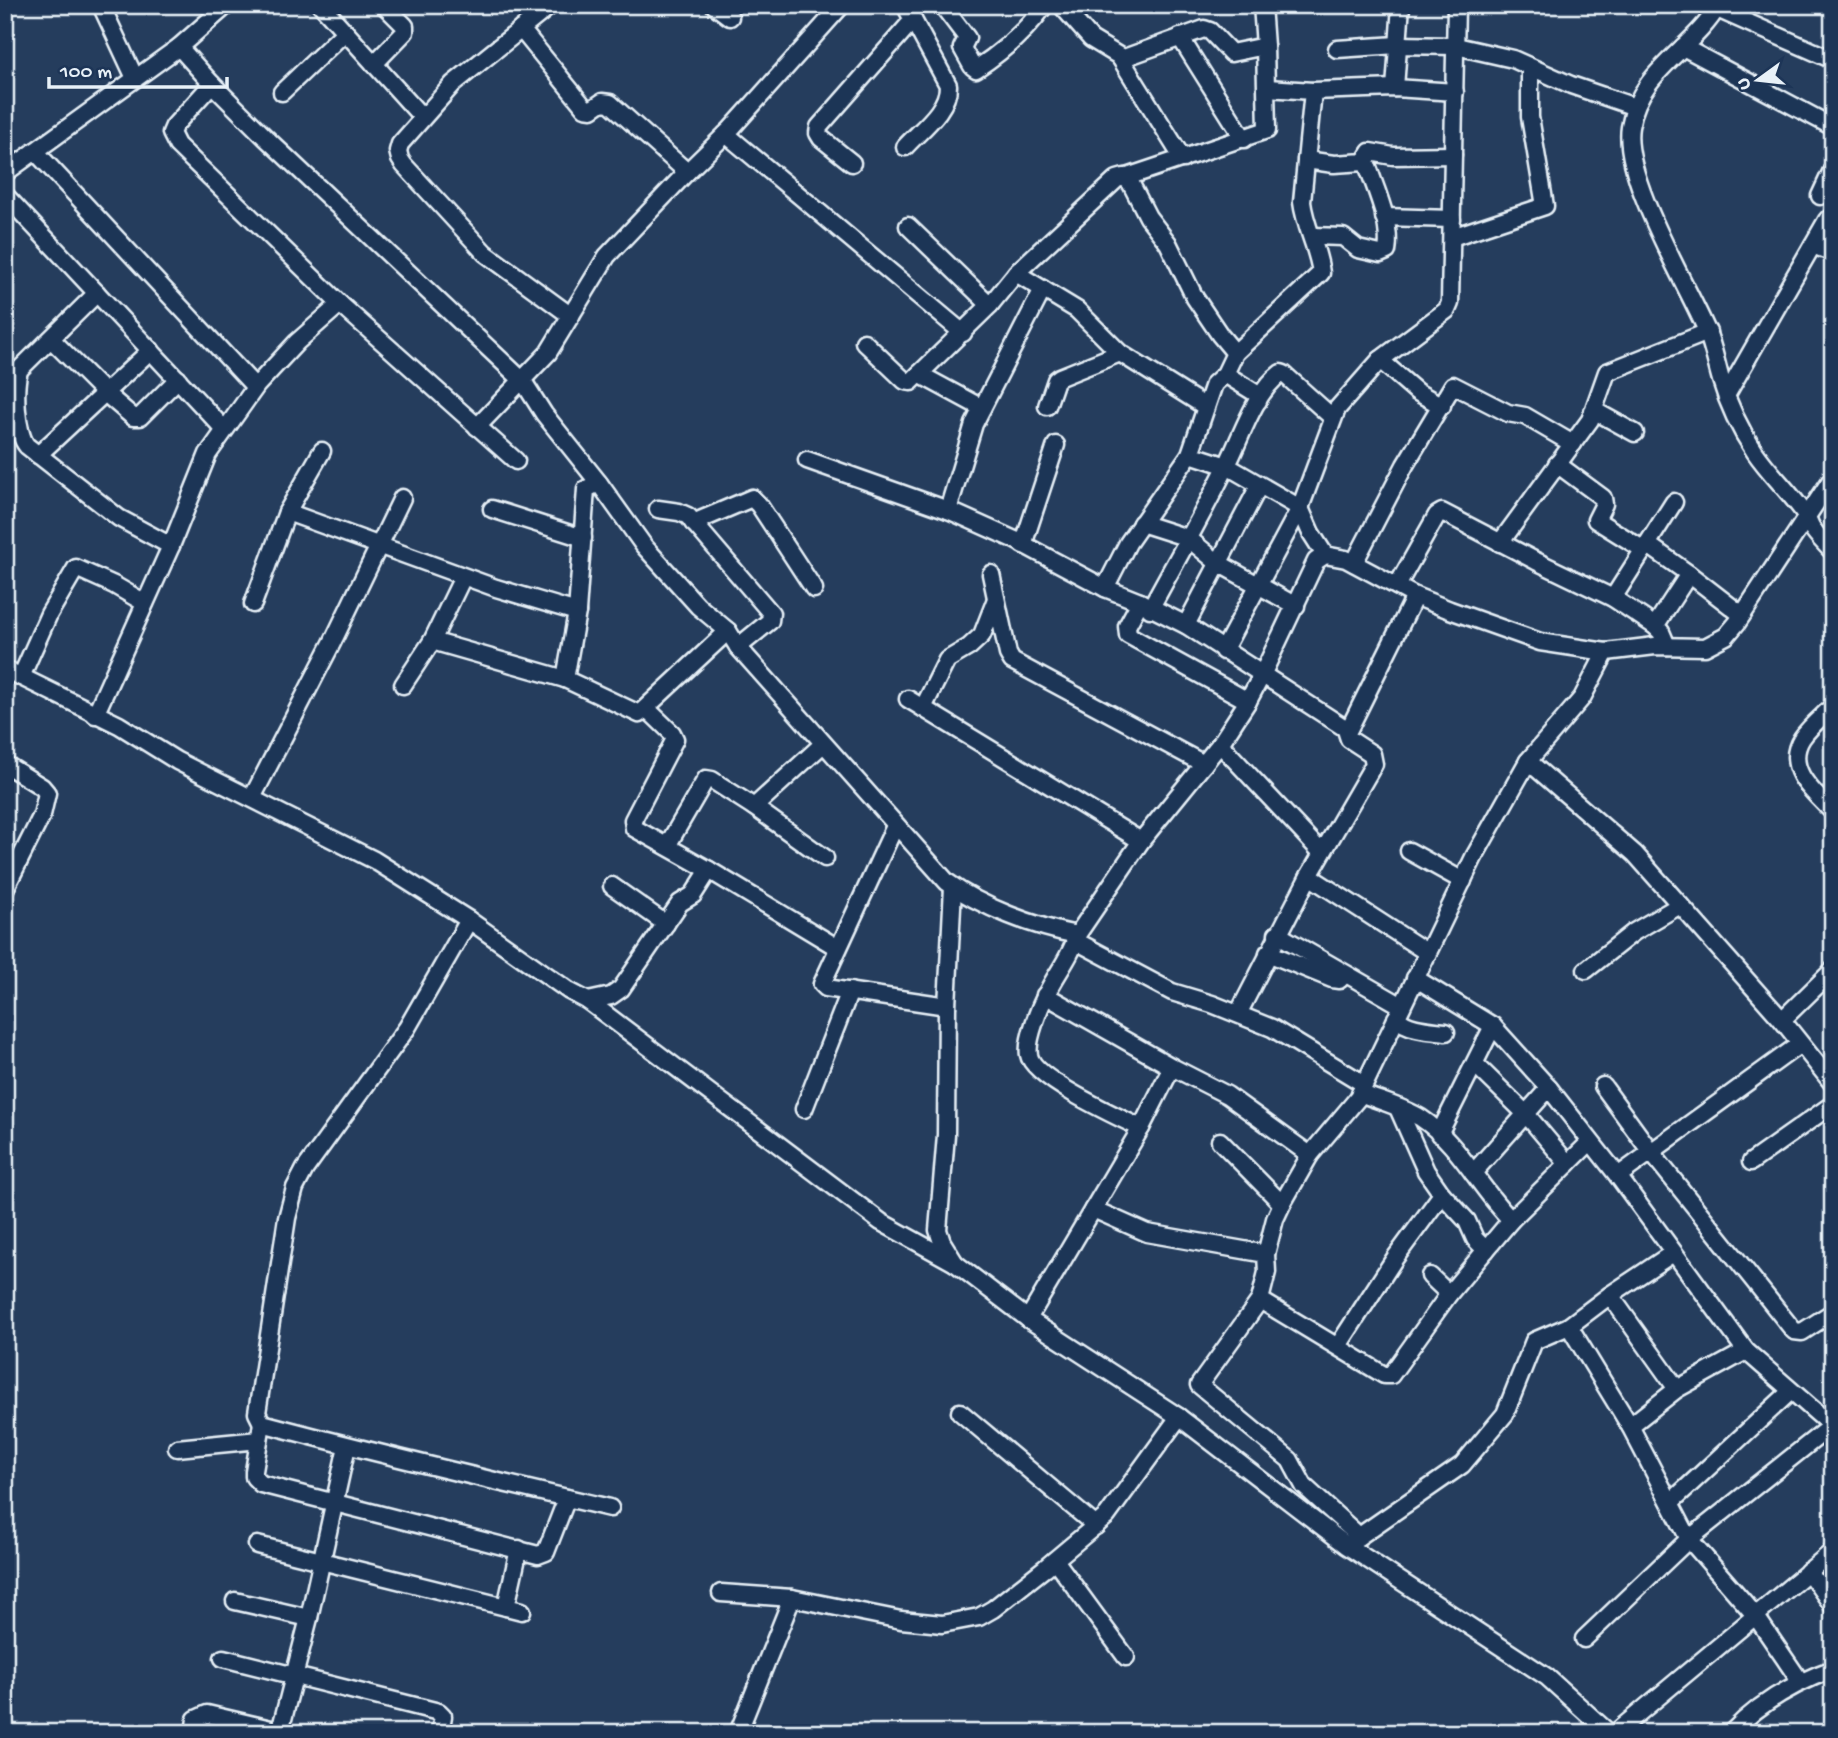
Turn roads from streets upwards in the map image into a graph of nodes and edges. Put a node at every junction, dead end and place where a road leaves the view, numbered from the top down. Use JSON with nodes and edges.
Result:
{"nodes":[{"id":1,"x":101,"y":5,"type":"edge"},
{"id":2,"x":227,"y":5,"type":"edge"},
{"id":3,"x":321,"y":5,"type":"edge"},
{"id":4,"x":384,"y":5,"type":"edge"},
{"id":5,"x":551,"y":5,"type":"edge"},
{"id":6,"x":714,"y":5,"type":"edge"},
{"id":7,"x":842,"y":5,"type":"edge"},
{"id":8,"x":942,"y":5,"type":"edge"},
{"id":9,"x":1045,"y":5,"type":"edge"},
{"id":10,"x":1061,"y":5,"type":"edge"},
{"id":11,"x":1262,"y":5,"type":"edge"},
{"id":12,"x":1401,"y":5,"type":"edge"},
{"id":13,"x":1456,"y":5,"type":"edge"},
{"id":14,"x":1718,"y":7,"type":"edge"},
{"id":15,"x":909,"y":13,"type":"edge"},
{"id":16,"x":730,"y":18,"type":"dead end"},
{"id":17,"x":522,"y":29,"type":"junction"},
{"id":18,"x":345,"y":32,"type":"junction"},
{"id":19,"x":1180,"y":37,"type":"junction"},
{"id":20,"x":1397,"y":45,"type":"junction"},
{"id":21,"x":1265,"y":46,"type":"junction"},
{"id":22,"x":1456,"y":46,"type":"junction"},
{"id":23,"x":179,"y":47,"type":"junction"},
{"id":24,"x":1683,"y":47,"type":"junction"},
{"id":25,"x":1337,"y":49,"type":"dead end"},
{"id":26,"x":1121,"y":60,"type":"junction"},
{"id":27,"x":1833,"y":60,"type":"edge"},
{"id":28,"x":374,"y":64,"type":"junction"},
{"id":29,"x":1530,"y":68,"type":"junction"},
{"id":30,"x":135,"y":78,"type":"junction"},
{"id":31,"x":212,"y":84,"type":"junction"},
{"id":32,"x":1267,"y":88,"type":"junction"},
{"id":33,"x":1395,"y":88,"type":"junction"},
{"id":34,"x":1313,"y":91,"type":"junction"},
{"id":35,"x":282,"y":92,"type":"dead end"},
{"id":36,"x":1455,"y":92,"type":"junction"},
{"id":37,"x":1635,"y":107,"type":"junction"},
{"id":38,"x":422,"y":117,"type":"junction"},
{"id":39,"x":1833,"y":127,"type":"edge"},
{"id":40,"x":726,"y":134,"type":"junction"},
{"id":41,"x":1244,"y":139,"type":"junction"},
{"id":42,"x":905,"y":147,"type":"dead end"},
{"id":43,"x":35,"y":151,"type":"junction"},
{"id":44,"x":1453,"y":155,"type":"junction"},
{"id":45,"x":1183,"y":159,"type":"junction"},
{"id":46,"x":1306,"y":160,"type":"junction"},
{"id":47,"x":1367,"y":161,"type":"junction"},
{"id":48,"x":852,"y":163,"type":"dead end"},
{"id":49,"x":1833,"y":168,"type":"edge"},
{"id":50,"x":687,"y":172,"type":"junction"},
{"id":51,"x":5,"y":173,"type":"edge"},
{"id":52,"x":1127,"y":177,"type":"junction"},
{"id":53,"x":5,"y":195,"type":"edge"},
{"id":54,"x":1820,"y":196,"type":"dead end"},
{"id":55,"x":1384,"y":217,"type":"junction"},
{"id":56,"x":1452,"y":219,"type":"junction"},
{"id":57,"x":1827,"y":220,"type":"dead end"},
{"id":58,"x":908,"y":226,"type":"dead end"},
{"id":59,"x":1312,"y":236,"type":"junction"},
{"id":60,"x":1452,"y":237,"type":"junction"},
{"id":61,"x":1813,"y":245,"type":"junction"},
{"id":62,"x":1833,"y":253,"type":"edge"},
{"id":63,"x":1016,"y":273,"type":"junction"},
{"id":64,"x":1043,"y":289,"type":"junction"},
{"id":65,"x":97,"y":293,"type":"junction"},
{"id":66,"x":340,"y":304,"type":"junction"},
{"id":67,"x":990,"y":305,"type":"junction"},
{"id":68,"x":571,"y":316,"type":"junction"},
{"id":69,"x":1708,"y":332,"type":"junction"},
{"id":70,"x":963,"y":333,"type":"junction"},
{"id":71,"x":51,"y":339,"type":"junction"},
{"id":72,"x":864,"y":342,"type":"dead end"},
{"id":73,"x":150,"y":350,"type":"junction"},
{"id":74,"x":1120,"y":353,"type":"junction"},
{"id":75,"x":1235,"y":353,"type":"junction"},
{"id":76,"x":1380,"y":360,"type":"junction"},
{"id":77,"x":919,"y":374,"type":"junction"},
{"id":78,"x":1225,"y":374,"type":"junction"},
{"id":79,"x":178,"y":379,"type":"junction"},
{"id":80,"x":523,"y":381,"type":"junction"},
{"id":81,"x":255,"y":387,"type":"junction"},
{"id":82,"x":105,"y":393,"type":"junction"},
{"id":83,"x":1727,"y":394,"type":"junction"},
{"id":84,"x":1258,"y":401,"type":"junction"},
{"id":85,"x":1442,"y":406,"type":"junction"},
{"id":86,"x":1047,"y":407,"type":"dead end"},
{"id":87,"x":1206,"y":407,"type":"junction"},
{"id":88,"x":982,"y":408,"type":"junction"},
{"id":89,"x":1595,"y":411,"type":"junction"},
{"id":90,"x":1333,"y":418,"type":"junction"},
{"id":91,"x":477,"y":427,"type":"junction"},
{"id":92,"x":224,"y":429,"type":"junction"},
{"id":93,"x":1635,"y":433,"type":"dead end"},
{"id":94,"x":1573,"y":444,"type":"junction"},
{"id":95,"x":1056,"y":445,"type":"dead end"},
{"id":96,"x":322,"y":451,"type":"dead end"},
{"id":97,"x":1190,"y":454,"type":"junction"},
{"id":98,"x":38,"y":455,"type":"junction"},
{"id":99,"x":807,"y":460,"type":"dead end"},
{"id":100,"x":516,"y":461,"type":"dead end"},
{"id":101,"x":1558,"y":464,"type":"junction"},
{"id":102,"x":1227,"y":466,"type":"junction"},
{"id":103,"x":1833,"y":477,"type":"edge"},
{"id":104,"x":599,"y":483,"type":"junction"},
{"id":105,"x":1259,"y":486,"type":"junction"},
{"id":106,"x":402,"y":498,"type":"dead end"},
{"id":107,"x":1674,"y":502,"type":"dead end"},
{"id":108,"x":1300,"y":508,"type":"junction"},
{"id":109,"x":492,"y":509,"type":"dead end"},
{"id":110,"x":658,"y":509,"type":"dead end"},
{"id":111,"x":948,"y":510,"type":"junction"},
{"id":112,"x":287,"y":512,"type":"junction"},
{"id":113,"x":1807,"y":517,"type":"junction"},
{"id":114,"x":693,"y":523,"type":"junction"},
{"id":115,"x":1141,"y":523,"type":"junction"},
{"id":116,"x":583,"y":538,"type":"junction"},
{"id":117,"x":1188,"y":538,"type":"junction"},
{"id":118,"x":1500,"y":543,"type":"junction"},
{"id":119,"x":1023,"y":545,"type":"junction"},
{"id":120,"x":171,"y":546,"type":"junction"},
{"id":121,"x":381,"y":546,"type":"junction"},
{"id":122,"x":1645,"y":547,"type":"junction"},
{"id":123,"x":1833,"y":552,"type":"edge"},
{"id":124,"x":1325,"y":555,"type":"junction"},
{"id":125,"x":1218,"y":563,"type":"junction"},
{"id":126,"x":1354,"y":563,"type":"junction"},
{"id":127,"x":991,"y":574,"type":"dead end"},
{"id":128,"x":1689,"y":574,"type":"junction"},
{"id":129,"x":463,"y":577,"type":"junction"},
{"id":130,"x":1257,"y":585,"type":"junction"},
{"id":131,"x":1396,"y":586,"type":"junction"},
{"id":132,"x":814,"y":589,"type":"dead end"},
{"id":133,"x":1105,"y":589,"type":"junction"},
{"id":134,"x":1415,"y":596,"type":"junction"},
{"id":135,"x":1613,"y":598,"type":"junction"},
{"id":136,"x":996,"y":599,"type":"junction"},
{"id":137,"x":145,"y":603,"type":"junction"},
{"id":138,"x":253,"y":604,"type":"dead end"},
{"id":139,"x":1145,"y":605,"type":"junction"},
{"id":140,"x":1296,"y":606,"type":"junction"},
{"id":141,"x":577,"y":612,"type":"junction"},
{"id":142,"x":1742,"y":615,"type":"junction"},
{"id":143,"x":1186,"y":625,"type":"junction"},
{"id":144,"x":1655,"y":626,"type":"junction"},
{"id":145,"x":728,"y":631,"type":"junction"},
{"id":146,"x":432,"y":641,"type":"junction"},
{"id":147,"x":1667,"y":646,"type":"junction"},
{"id":148,"x":738,"y":647,"type":"junction"},
{"id":149,"x":1223,"y":650,"type":"junction"},
{"id":150,"x":1606,"y":652,"type":"junction"},
{"id":151,"x":5,"y":669,"type":"edge"},
{"id":152,"x":1263,"y":673,"type":"junction"},
{"id":153,"x":21,"y":677,"type":"junction"},
{"id":154,"x":565,"y":679,"type":"junction"},
{"id":155,"x":403,"y":685,"type":"dead end"},
{"id":156,"x":908,"y":699,"type":"dead end"},
{"id":157,"x":1248,"y":701,"type":"junction"},
{"id":158,"x":1833,"y":706,"type":"edge"},
{"id":159,"x":923,"y":708,"type":"junction"},
{"id":160,"x":647,"y":709,"type":"junction"},
{"id":161,"x":95,"y":715,"type":"junction"},
{"id":162,"x":1348,"y":730,"type":"junction"},
{"id":163,"x":823,"y":744,"type":"junction"},
{"id":164,"x":1220,"y":744,"type":"junction"},
{"id":165,"x":1528,"y":761,"type":"junction"},
{"id":166,"x":5,"y":764,"type":"edge"},
{"id":167,"x":1204,"y":764,"type":"junction"},
{"id":168,"x":252,"y":798,"type":"junction"},
{"id":169,"x":754,"y":807,"type":"junction"},
{"id":170,"x":1833,"y":812,"type":"edge"},
{"id":171,"x":895,"y":826,"type":"junction"},
{"id":172,"x":1141,"y":841,"type":"junction"},
{"id":173,"x":667,"y":846,"type":"junction"},
{"id":174,"x":1409,"y":851,"type":"dead end"},
{"id":175,"x":1322,"y":853,"type":"junction"},
{"id":176,"x":825,"y":858,"type":"dead end"},
{"id":177,"x":709,"y":870,"type":"junction"},
{"id":178,"x":1309,"y":876,"type":"junction"},
{"id":179,"x":1463,"y":881,"type":"junction"},
{"id":180,"x":612,"y":886,"type":"dead end"},
{"id":181,"x":953,"y":887,"type":"junction"},
{"id":182,"x":5,"y":889,"type":"edge"},
{"id":183,"x":1679,"y":905,"type":"junction"},
{"id":184,"x":469,"y":919,"type":"junction"},
{"id":185,"x":666,"y":924,"type":"junction"},
{"id":186,"x":1277,"y":934,"type":"junction"},
{"id":187,"x":1076,"y":938,"type":"junction"},
{"id":188,"x":838,"y":948,"type":"junction"},
{"id":189,"x":1268,"y":953,"type":"junction"},
{"id":190,"x":1428,"y":953,"type":"junction"},
{"id":191,"x":1586,"y":970,"type":"dead end"},
{"id":192,"x":1833,"y":970,"type":"edge"},
{"id":193,"x":1345,"y":974,"type":"junction"},
{"id":194,"x":1415,"y":978,"type":"junction"},
{"id":195,"x":850,"y":991,"type":"junction"},
{"id":196,"x":1045,"y":995,"type":"junction"},
{"id":197,"x":589,"y":1001,"type":"junction"},
{"id":198,"x":947,"y":1006,"type":"junction"},
{"id":199,"x":1399,"y":1012,"type":"junction"},
{"id":200,"x":1238,"y":1014,"type":"junction"},
{"id":201,"x":1782,"y":1020,"type":"junction"},
{"id":202,"x":1493,"y":1026,"type":"junction"},
{"id":203,"x":1446,"y":1032,"type":"dead end"},
{"id":204,"x":1800,"y":1044,"type":"junction"},
{"id":205,"x":1475,"y":1064,"type":"junction"},
{"id":206,"x":1172,"y":1067,"type":"junction"},
{"id":207,"x":1830,"y":1077,"type":"edge"},
{"id":208,"x":1603,"y":1086,"type":"dead end"},
{"id":209,"x":1549,"y":1088,"type":"junction"},
{"id":210,"x":1362,"y":1089,"type":"junction"},
{"id":211,"x":1833,"y":1104,"type":"edge"},
{"id":212,"x":1398,"y":1108,"type":"junction"},
{"id":213,"x":804,"y":1110,"type":"dead end"},
{"id":214,"x":1526,"y":1114,"type":"junction"},
{"id":215,"x":1140,"y":1128,"type":"junction"},
{"id":216,"x":1439,"y":1134,"type":"junction"},
{"id":217,"x":1220,"y":1141,"type":"dead end"},
{"id":218,"x":1590,"y":1142,"type":"junction"},
{"id":219,"x":1651,"y":1152,"type":"junction"},
{"id":220,"x":1310,"y":1155,"type":"junction"},
{"id":221,"x":1751,"y":1162,"type":"dead end"},
{"id":222,"x":1568,"y":1164,"type":"junction"},
{"id":223,"x":1473,"y":1172,"type":"junction"},
{"id":224,"x":1618,"y":1177,"type":"junction"},
{"id":225,"x":1441,"y":1194,"type":"junction"},
{"id":226,"x":1282,"y":1204,"type":"junction"},
{"id":227,"x":1093,"y":1209,"type":"junction"},
{"id":228,"x":1511,"y":1220,"type":"junction"},
{"id":229,"x":1486,"y":1250,"type":"junction"},
{"id":230,"x":1673,"y":1253,"type":"junction"},
{"id":231,"x":1266,"y":1254,"type":"junction"},
{"id":232,"x":955,"y":1263,"type":"junction"},
{"id":233,"x":1430,"y":1276,"type":"dead end"},
{"id":234,"x":1449,"y":1294,"type":"junction"},
{"id":235,"x":1610,"y":1294,"type":"junction"},
{"id":236,"x":1260,"y":1300,"type":"junction"},
{"id":237,"x":1833,"y":1312,"type":"edge"},
{"id":238,"x":1028,"y":1319,"type":"junction"},
{"id":239,"x":1569,"y":1326,"type":"junction"},
{"id":240,"x":1338,"y":1346,"type":"junction"},
{"id":241,"x":1746,"y":1351,"type":"junction"},
{"id":242,"x":1677,"y":1389,"type":"junction"},
{"id":243,"x":1791,"y":1391,"type":"junction"},
{"id":244,"x":960,"y":1412,"type":"dead end"},
{"id":245,"x":1179,"y":1417,"type":"junction"},
{"id":246,"x":262,"y":1423,"type":"junction"},
{"id":247,"x":1630,"y":1426,"type":"junction"},
{"id":248,"x":1832,"y":1426,"type":"edge"},
{"id":249,"x":259,"y":1440,"type":"junction"},
{"id":250,"x":347,"y":1446,"type":"junction"},
{"id":251,"x":177,"y":1448,"type":"dead end"},
{"id":252,"x":567,"y":1498,"type":"junction"},
{"id":253,"x":1671,"y":1502,"type":"junction"},
{"id":254,"x":334,"y":1503,"type":"junction"},
{"id":255,"x":610,"y":1508,"type":"dead end"},
{"id":256,"x":1096,"y":1526,"type":"junction"},
{"id":257,"x":1689,"y":1539,"type":"junction"},
{"id":258,"x":1353,"y":1541,"type":"junction"},
{"id":259,"x":257,"y":1545,"type":"dead end"},
{"id":260,"x":519,"y":1549,"type":"junction"},
{"id":261,"x":1833,"y":1551,"type":"edge"},
{"id":262,"x":322,"y":1560,"type":"junction"},
{"id":263,"x":1055,"y":1560,"type":"junction"},
{"id":264,"x":1808,"y":1571,"type":"junction"},
{"id":265,"x":720,"y":1593,"type":"dead end"},
{"id":266,"x":792,"y":1598,"type":"junction"},
{"id":267,"x":235,"y":1601,"type":"dead end"},
{"id":268,"x":1833,"y":1605,"type":"edge"},
{"id":269,"x":1755,"y":1615,"type":"junction"},
{"id":270,"x":309,"y":1618,"type":"junction"},
{"id":271,"x":1584,"y":1639,"type":"dead end"},
{"id":272,"x":1126,"y":1657,"type":"dead end"},
{"id":273,"x":223,"y":1658,"type":"dead end"},
{"id":274,"x":1833,"y":1669,"type":"edge"},
{"id":275,"x":295,"y":1676,"type":"junction"},
{"id":276,"x":1800,"y":1681,"type":"junction"},
{"id":277,"x":257,"y":1729,"type":"edge"},
{"id":278,"x":284,"y":1732,"type":"edge"},
{"id":279,"x":194,"y":1733,"type":"edge"},
{"id":280,"x":440,"y":1733,"type":"edge"},
{"id":281,"x":738,"y":1733,"type":"edge"},
{"id":282,"x":1609,"y":1733,"type":"edge"},
{"id":283,"x":1615,"y":1733,"type":"edge"},
{"id":284,"x":1731,"y":1733,"type":"edge"}],
"edges":[{"from":1,"to":30,"type":"street"},
{"from":2,"to":23,"type":"street"},
{"from":3,"to":18,"type":"street"},
{"from":4,"to":28,"type":"street"},
{"from":5,"to":17,"type":"street"},
{"from":6,"to":16,"type":"street"},
{"from":7,"to":40,"type":"street"},
{"from":8,"to":9,"type":"street"},
{"from":10,"to":26,"type":"street"},
{"from":11,"to":21,"type":"street"},
{"from":12,"to":20,"type":"street"},
{"from":13,"to":22,"type":"street"},
{"from":14,"to":24,"type":"street"},
{"from":14,"to":27,"type":"street"},
{"from":15,"to":42,"type":"street"},
{"from":15,"to":48,"type":"street"},
{"from":17,"to":38,"type":"street"},
{"from":17,"to":50,"type":"street"},
{"from":18,"to":28,"type":"street"},
{"from":18,"to":35,"type":"street"},
{"from":19,"to":21,"type":"street"},
{"from":19,"to":26,"type":"street"},
{"from":19,"to":41,"type":"street"},
{"from":20,"to":22,"type":"street"},
{"from":20,"to":25,"type":"street"},
{"from":20,"to":33,"type":"street"},
{"from":21,"to":32,"type":"street"},
{"from":22,"to":29,"type":"street"},
{"from":22,"to":36,"type":"street"},
{"from":23,"to":30,"type":"street"},
{"from":23,"to":31,"type":"street"},
{"from":24,"to":37,"type":"street"},
{"from":24,"to":39,"type":"street"},
{"from":26,"to":45,"type":"street"},
{"from":28,"to":38,"type":"street"},
{"from":29,"to":37,"type":"street"},
{"from":29,"to":60,"type":"street"},
{"from":30,"to":43,"type":"street"},
{"from":31,"to":66,"type":"street"},
{"from":31,"to":80,"type":"street"},
{"from":32,"to":34,"type":"street"},
{"from":32,"to":41,"type":"street"},
{"from":33,"to":34,"type":"street"},
{"from":33,"to":36,"type":"street"},
{"from":34,"to":46,"type":"street"},
{"from":36,"to":44,"type":"street"},
{"from":37,"to":69,"type":"street"},
{"from":38,"to":68,"type":"street"},
{"from":40,"to":50,"type":"street"},
{"from":40,"to":70,"type":"street"},
{"from":41,"to":45,"type":"street"},
{"from":43,"to":51,"type":"street"},
{"from":43,"to":81,"type":"street"},
{"from":44,"to":47,"type":"street"},
{"from":44,"to":56,"type":"street"},
{"from":45,"to":52,"type":"street"},
{"from":46,"to":47,"type":"street"},
{"from":46,"to":59,"type":"street"},
{"from":47,"to":55,"type":"street"},
{"from":49,"to":54,"type":"street"},
{"from":50,"to":68,"type":"street"},
{"from":52,"to":63,"type":"street"},
{"from":52,"to":75,"type":"street"},
{"from":53,"to":65,"type":"street"},
{"from":55,"to":56,"type":"street"},
{"from":55,"to":59,"type":"street"},
{"from":56,"to":60,"type":"street"},
{"from":57,"to":61,"type":"street"},
{"from":58,"to":67,"type":"street"},
{"from":59,"to":75,"type":"street"},
{"from":60,"to":76,"type":"street"},
{"from":61,"to":62,"type":"street"},
{"from":61,"to":83,"type":"street"},
{"from":63,"to":64,"type":"street"},
{"from":63,"to":67,"type":"street"},
{"from":64,"to":74,"type":"street"},
{"from":64,"to":88,"type":"street"},
{"from":65,"to":71,"type":"street"},
{"from":65,"to":73,"type":"street"},
{"from":66,"to":81,"type":"street"},
{"from":66,"to":91,"type":"street"},
{"from":67,"to":70,"type":"street"},
{"from":68,"to":80,"type":"street"},
{"from":69,"to":83,"type":"street"},
{"from":69,"to":89,"type":"street"},
{"from":70,"to":77,"type":"street"},
{"from":71,"to":82,"type":"street"},
{"from":71,"to":98,"type":"street"},
{"from":72,"to":77,"type":"street"},
{"from":73,"to":79,"type":"street"},
{"from":73,"to":82,"type":"street"},
{"from":74,"to":86,"type":"street"},
{"from":74,"to":87,"type":"street"},
{"from":75,"to":78,"type":"street"},
{"from":76,"to":85,"type":"street"},
{"from":76,"to":90,"type":"street"},
{"from":77,"to":88,"type":"street"},
{"from":78,"to":84,"type":"street"},
{"from":78,"to":87,"type":"street"},
{"from":79,"to":82,"type":"street"},
{"from":79,"to":92,"type":"street"},
{"from":80,"to":91,"type":"street"},
{"from":80,"to":104,"type":"street"},
{"from":81,"to":92,"type":"street"},
{"from":82,"to":98,"type":"street"},
{"from":83,"to":113,"type":"street"},
{"from":84,"to":90,"type":"street"},
{"from":84,"to":102,"type":"street"},
{"from":85,"to":94,"type":"street"},
{"from":85,"to":126,"type":"street"},
{"from":87,"to":97,"type":"street"},
{"from":88,"to":111,"type":"street"},
{"from":89,"to":93,"type":"street"},
{"from":89,"to":94,"type":"street"},
{"from":90,"to":108,"type":"street"},
{"from":91,"to":100,"type":"street"},
{"from":92,"to":120,"type":"street"},
{"from":94,"to":101,"type":"street"},
{"from":95,"to":119,"type":"street"},
{"from":96,"to":112,"type":"street"},
{"from":97,"to":102,"type":"street"},
{"from":97,"to":115,"type":"street"},
{"from":98,"to":120,"type":"street"},
{"from":99,"to":111,"type":"street"},
{"from":101,"to":118,"type":"street"},
{"from":101,"to":122,"type":"street"},
{"from":102,"to":105,"type":"street"},
{"from":102,"to":117,"type":"street"},
{"from":103,"to":113,"type":"street"},
{"from":104,"to":116,"type":"street"},
{"from":104,"to":145,"type":"street"},
{"from":105,"to":108,"type":"street"},
{"from":105,"to":125,"type":"street"},
{"from":106,"to":121,"type":"street"},
{"from":107,"to":122,"type":"street"},
{"from":108,"to":124,"type":"street"},
{"from":108,"to":130,"type":"street"},
{"from":109,"to":116,"type":"street"},
{"from":110,"to":114,"type":"street"},
{"from":111,"to":119,"type":"street"},
{"from":112,"to":121,"type":"street"},
{"from":112,"to":138,"type":"street"},
{"from":113,"to":123,"type":"street"},
{"from":113,"to":142,"type":"street"},
{"from":114,"to":132,"type":"street"},
{"from":114,"to":148,"type":"street"},
{"from":115,"to":117,"type":"street"},
{"from":115,"to":133,"type":"street"},
{"from":116,"to":141,"type":"street"},
{"from":117,"to":125,"type":"street"},
{"from":117,"to":139,"type":"street"},
{"from":118,"to":131,"type":"street"},
{"from":118,"to":135,"type":"street"},
{"from":119,"to":133,"type":"street"},
{"from":120,"to":137,"type":"street"},
{"from":121,"to":129,"type":"street"},
{"from":121,"to":168,"type":"street"},
{"from":122,"to":128,"type":"street"},
{"from":122,"to":135,"type":"street"},
{"from":124,"to":126,"type":"street"},
{"from":124,"to":140,"type":"street"},
{"from":125,"to":130,"type":"street"},
{"from":125,"to":143,"type":"street"},
{"from":126,"to":131,"type":"street"},
{"from":127,"to":136,"type":"street"},
{"from":128,"to":142,"type":"street"},
{"from":128,"to":144,"type":"street"},
{"from":129,"to":141,"type":"street"},
{"from":129,"to":146,"type":"street"},
{"from":130,"to":140,"type":"street"},
{"from":130,"to":149,"type":"street"},
{"from":131,"to":134,"type":"street"},
{"from":133,"to":139,"type":"street"},
{"from":134,"to":150,"type":"street"},
{"from":134,"to":162,"type":"street"},
{"from":135,"to":144,"type":"street"},
{"from":136,"to":159,"type":"street"},
{"from":136,"to":167,"type":"street"},
{"from":137,"to":153,"type":"street"},
{"from":137,"to":161,"type":"street"},
{"from":139,"to":143,"type":"street"},
{"from":139,"to":157,"type":"street"},
{"from":140,"to":152,"type":"street"},
{"from":141,"to":154,"type":"street"},
{"from":142,"to":147,"type":"street"},
{"from":143,"to":149,"type":"street"},
{"from":144,"to":147,"type":"street"},
{"from":145,"to":148,"type":"street"},
{"from":145,"to":160,"type":"street"},
{"from":146,"to":154,"type":"street"},
{"from":146,"to":155,"type":"street"},
{"from":147,"to":150,"type":"street"},
{"from":148,"to":163,"type":"street"},
{"from":149,"to":152,"type":"street"},
{"from":150,"to":165,"type":"street"},
{"from":151,"to":153,"type":"street"},
{"from":152,"to":157,"type":"street"},
{"from":152,"to":162,"type":"street"},
{"from":153,"to":161,"type":"street"},
{"from":154,"to":160,"type":"street"},
{"from":156,"to":159,"type":"street"},
{"from":157,"to":164,"type":"street"},
{"from":158,"to":170,"type":"street"},
{"from":159,"to":172,"type":"street"},
{"from":160,"to":173,"type":"street"},
{"from":161,"to":168,"type":"street"},
{"from":162,"to":175,"type":"street"},
{"from":163,"to":169,"type":"street"},
{"from":163,"to":171,"type":"street"},
{"from":164,"to":167,"type":"street"},
{"from":164,"to":175,"type":"street"},
{"from":165,"to":179,"type":"street"},
{"from":165,"to":183,"type":"street"},
{"from":166,"to":182,"type":"street"},
{"from":167,"to":172,"type":"street"},
{"from":168,"to":184,"type":"street"},
{"from":169,"to":173,"type":"street"},
{"from":169,"to":176,"type":"street"},
{"from":171,"to":181,"type":"street"},
{"from":171,"to":188,"type":"street"},
{"from":172,"to":187,"type":"street"},
{"from":173,"to":177,"type":"street"},
{"from":174,"to":179,"type":"street"},
{"from":175,"to":178,"type":"street"},
{"from":177,"to":185,"type":"street"},
{"from":177,"to":188,"type":"street"},
{"from":178,"to":186,"type":"street"},
{"from":178,"to":190,"type":"street"},
{"from":179,"to":190,"type":"street"},
{"from":180,"to":185,"type":"street"},
{"from":181,"to":187,"type":"street"},
{"from":181,"to":198,"type":"street"},
{"from":183,"to":191,"type":"street"},
{"from":183,"to":201,"type":"street"},
{"from":184,"to":197,"type":"street"},
{"from":184,"to":246,"type":"street"},
{"from":185,"to":197,"type":"street"},
{"from":186,"to":189,"type":"street"},
{"from":186,"to":193,"type":"street"},
{"from":187,"to":196,"type":"street"},
{"from":187,"to":200,"type":"street"},
{"from":188,"to":195,"type":"street"},
{"from":189,"to":193,"type":"street"},
{"from":189,"to":200,"type":"street"},
{"from":190,"to":194,"type":"street"},
{"from":192,"to":201,"type":"street"},
{"from":193,"to":199,"type":"street"},
{"from":194,"to":199,"type":"street"},
{"from":194,"to":202,"type":"street"},
{"from":195,"to":198,"type":"street"},
{"from":195,"to":213,"type":"street"},
{"from":196,"to":206,"type":"street"},
{"from":196,"to":215,"type":"street"},
{"from":197,"to":232,"type":"street"},
{"from":198,"to":232,"type":"street"},
{"from":199,"to":203,"type":"street"},
{"from":199,"to":210,"type":"street"},
{"from":200,"to":210,"type":"street"},
{"from":201,"to":204,"type":"street"},
{"from":202,"to":205,"type":"street"},
{"from":202,"to":209,"type":"street"},
{"from":204,"to":207,"type":"street"},
{"from":204,"to":219,"type":"street"},
{"from":205,"to":214,"type":"street"},
{"from":205,"to":216,"type":"street"},
{"from":206,"to":215,"type":"street"},
{"from":206,"to":220,"type":"street"},
{"from":208,"to":219,"type":"street"},
{"from":209,"to":214,"type":"street"},
{"from":209,"to":218,"type":"street"},
{"from":210,"to":212,"type":"street"},
{"from":210,"to":220,"type":"street"},
{"from":211,"to":221,"type":"street"},
{"from":212,"to":216,"type":"street"},
{"from":212,"to":225,"type":"street"},
{"from":214,"to":222,"type":"street"},
{"from":214,"to":223,"type":"street"},
{"from":215,"to":227,"type":"street"},
{"from":216,"to":223,"type":"street"},
{"from":217,"to":226,"type":"street"},
{"from":218,"to":222,"type":"street"},
{"from":218,"to":224,"type":"street"},
{"from":219,"to":224,"type":"street"},
{"from":219,"to":237,"type":"street"},
{"from":220,"to":226,"type":"street"},
{"from":222,"to":228,"type":"street"},
{"from":223,"to":228,"type":"street"},
{"from":224,"to":230,"type":"street"},
{"from":225,"to":229,"type":"street"},
{"from":225,"to":240,"type":"street"},
{"from":226,"to":231,"type":"street"},
{"from":227,"to":231,"type":"street"},
{"from":227,"to":238,"type":"street"},
{"from":228,"to":229,"type":"street"},
{"from":229,"to":234,"type":"street"},
{"from":230,"to":235,"type":"street"},
{"from":230,"to":241,"type":"street"},
{"from":231,"to":236,"type":"street"},
{"from":232,"to":238,"type":"street"},
{"from":233,"to":234,"type":"street"},
{"from":234,"to":240,"type":"street"},
{"from":235,"to":239,"type":"street"},
{"from":235,"to":242,"type":"street"},
{"from":236,"to":240,"type":"street"},
{"from":236,"to":258,"type":"street"},
{"from":238,"to":245,"type":"street"},
{"from":239,"to":247,"type":"street"},
{"from":239,"to":258,"type":"street"},
{"from":241,"to":242,"type":"street"},
{"from":241,"to":243,"type":"street"},
{"from":242,"to":247,"type":"street"},
{"from":243,"to":248,"type":"street"},
{"from":243,"to":253,"type":"street"},
{"from":244,"to":256,"type":"street"},
{"from":245,"to":256,"type":"street"},
{"from":245,"to":258,"type":"street"},
{"from":246,"to":249,"type":"street"},
{"from":246,"to":250,"type":"street"},
{"from":247,"to":253,"type":"street"},
{"from":248,"to":257,"type":"street"},
{"from":249,"to":251,"type":"street"},
{"from":249,"to":254,"type":"street"},
{"from":250,"to":252,"type":"street"},
{"from":250,"to":254,"type":"street"},
{"from":252,"to":255,"type":"street"},
{"from":252,"to":260,"type":"street"},
{"from":253,"to":257,"type":"street"},
{"from":254,"to":260,"type":"street"},
{"from":254,"to":262,"type":"street"},
{"from":256,"to":263,"type":"street"},
{"from":257,"to":269,"type":"street"},
{"from":257,"to":271,"type":"street"},
{"from":258,"to":282,"type":"street"},
{"from":259,"to":262,"type":"street"},
{"from":260,"to":262,"type":"street"},
{"from":261,"to":264,"type":"street"},
{"from":262,"to":270,"type":"street"},
{"from":263,"to":266,"type":"street"},
{"from":263,"to":272,"type":"street"},
{"from":264,"to":268,"type":"street"},
{"from":264,"to":269,"type":"street"},
{"from":265,"to":266,"type":"street"},
{"from":266,"to":281,"type":"street"},
{"from":267,"to":270,"type":"street"},
{"from":269,"to":276,"type":"street"},
{"from":269,"to":283,"type":"street"},
{"from":270,"to":275,"type":"street"},
{"from":273,"to":275,"type":"street"},
{"from":274,"to":276,"type":"street"},
{"from":275,"to":278,"type":"street"},
{"from":275,"to":280,"type":"street"},
{"from":276,"to":284,"type":"street"},
{"from":277,"to":278,"type":"street"},
{"from":277,"to":279,"type":"street"}]}
